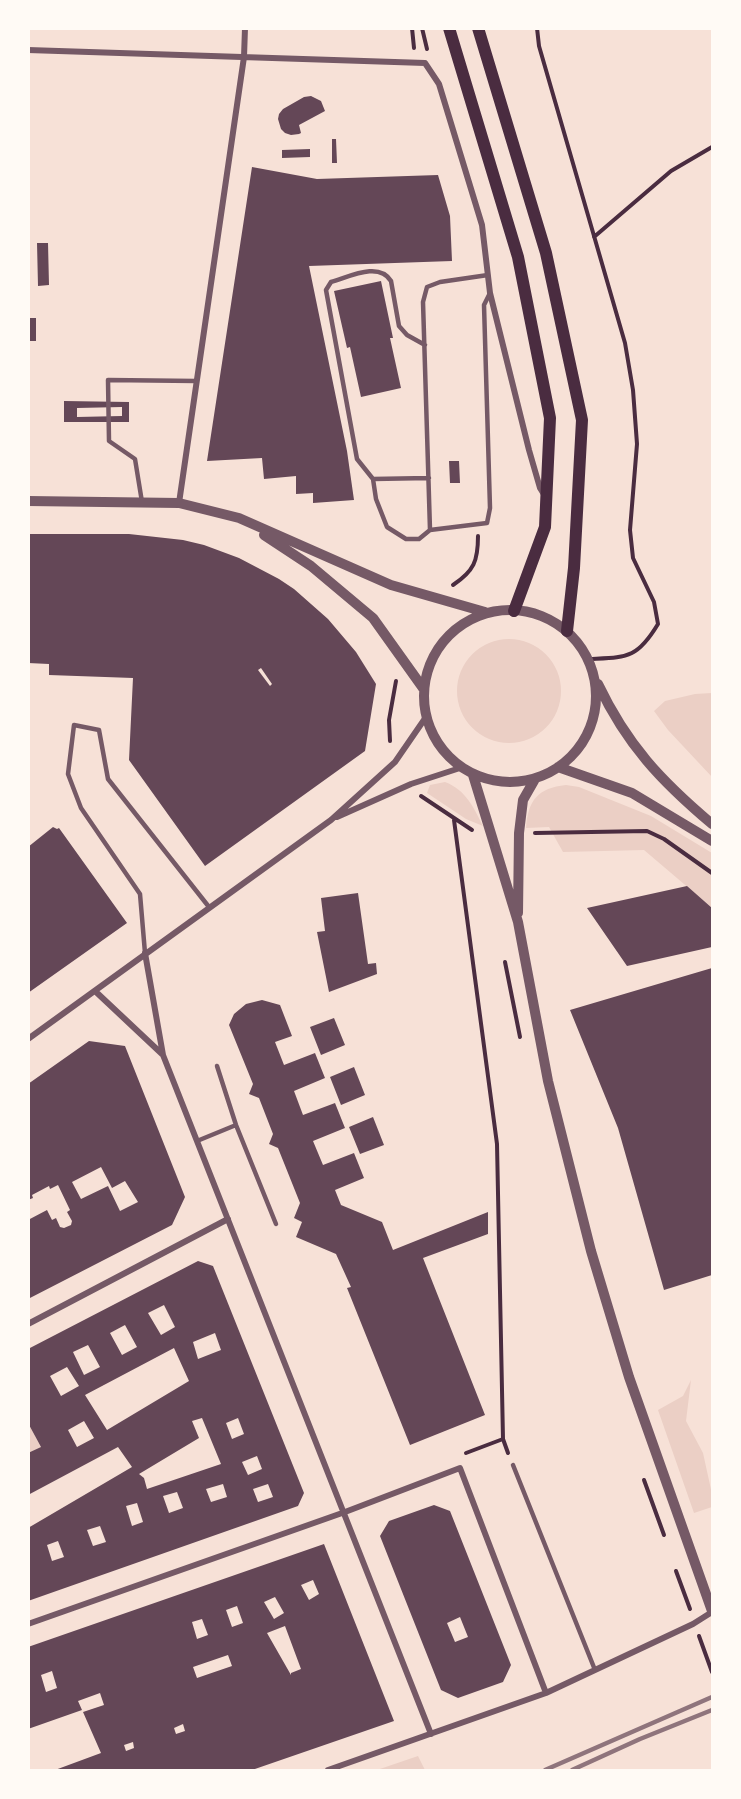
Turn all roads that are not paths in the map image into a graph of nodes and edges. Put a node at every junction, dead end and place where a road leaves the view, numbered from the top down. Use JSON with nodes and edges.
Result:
{"nodes":[{"id":1,"x":245,"y":28,"type":"edge"},
{"id":2,"x":450,"y":28,"type":"edge"},
{"id":3,"x":478,"y":28,"type":"edge"},
{"id":4,"x":28,"y":50,"type":"edge"},
{"id":5,"x":244,"y":57,"type":"junction"},
{"id":6,"x":488,"y":275,"type":"junction"},
{"id":7,"x":490,"y":293,"type":"junction"},
{"id":8,"x":425,"y":345,"type":"junction"},
{"id":9,"x":196,"y":381,"type":"junction"},
{"id":10,"x":429,"y":478,"type":"junction"},
{"id":11,"x":372,"y":479,"type":"junction"},
{"id":12,"x":546,"y":499,"type":"junction"},
{"id":13,"x":28,"y":501,"type":"edge"},
{"id":14,"x":142,"y":502,"type":"junction"},
{"id":15,"x":179,"y":503,"type":"junction"},
{"id":16,"x":239,"y":518,"type":"junction"},
{"id":17,"x":430,"y":530,"type":"junction"},
{"id":18,"x":514,"y":611,"type":"junction"},
{"id":19,"x":485,"y":612,"type":"junction"},
{"id":20,"x":567,"y":631,"type":"junction"},
{"id":21,"x":596,"y":681,"type":"junction"},
{"id":22,"x":423,"y":688,"type":"junction"},
{"id":23,"x":426,"y":717,"type":"junction"},
{"id":24,"x":558,"y":767,"type":"junction"},
{"id":25,"x":460,"y":768,"type":"junction"},
{"id":26,"x":473,"y":775,"type":"junction"},
{"id":27,"x":536,"y":779,"type":"junction"},
{"id":28,"x":331,"y":820,"type":"junction"},
{"id":29,"x":712,"y":824,"type":"edge"},
{"id":30,"x":712,"y":841,"type":"edge"},
{"id":31,"x":209,"y":907,"type":"junction"},
{"id":32,"x":518,"y":922,"type":"junction"},
{"id":33,"x":145,"y":953,"type":"junction"},
{"id":34,"x":95,"y":991,"type":"junction"},
{"id":35,"x":28,"y":1039,"type":"edge"},
{"id":36,"x":163,"y":1055,"type":"junction"},
{"id":37,"x":217,"y":1066,"type":"dead end"},
{"id":38,"x":236,"y":1125,"type":"junction"},
{"id":39,"x":197,"y":1141,"type":"junction"},
{"id":40,"x":228,"y":1220,"type":"junction"},
{"id":41,"x":276,"y":1224,"type":"dead end"},
{"id":42,"x":28,"y":1324,"type":"edge"},
{"id":43,"x":513,"y":1465,"type":"dead end"},
{"id":44,"x":345,"y":1512,"type":"junction"},
{"id":45,"x":712,"y":1611,"type":"edge"},
{"id":46,"x":28,"y":1624,"type":"edge"},
{"id":47,"x":595,"y":1670,"type":"junction"},
{"id":48,"x":546,"y":1693,"type":"junction"},
{"id":49,"x":431,"y":1734,"type":"junction"},
{"id":50,"x":328,"y":1770,"type":"edge"}],
"edges":[{"from":1,"to":5,"type":"street"},
{"from":2,"to":12,"type":"main road"},
{"from":3,"to":20,"type":"main road"},
{"from":4,"to":5,"type":"street"},
{"from":5,"to":6,"type":"street"},
{"from":5,"to":9,"type":"street"},
{"from":6,"to":7,"type":"street"},
{"from":6,"to":8,"type":"lane"},
{"from":7,"to":12,"type":"street"},
{"from":7,"to":17,"type":"lane"},
{"from":8,"to":10,"type":"lane"},
{"from":8,"to":11,"type":"lane"},
{"from":9,"to":14,"type":"lane"},
{"from":9,"to":15,"type":"street"},
{"from":10,"to":11,"type":"lane"},
{"from":10,"to":17,"type":"lane"},
{"from":11,"to":17,"type":"lane"},
{"from":12,"to":18,"type":"main road"},
{"from":13,"to":14,"type":"street"},
{"from":14,"to":15,"type":"street"},
{"from":15,"to":16,"type":"street"},
{"from":16,"to":19,"type":"street"},
{"from":16,"to":22,"type":"street"},
{"from":18,"to":19,"type":"street"},
{"from":18,"to":20,"type":"street"},
{"from":19,"to":22,"type":"street"},
{"from":20,"to":21,"type":"street"},
{"from":21,"to":24,"type":"street"},
{"from":21,"to":29,"type":"street"},
{"from":22,"to":23,"type":"street"},
{"from":23,"to":25,"type":"street"},
{"from":23,"to":28,"type":"street"},
{"from":24,"to":27,"type":"street"},
{"from":24,"to":30,"type":"street"},
{"from":25,"to":26,"type":"street"},
{"from":25,"to":28,"type":"street"},
{"from":26,"to":27,"type":"street"},
{"from":26,"to":32,"type":"street"},
{"from":27,"to":32,"type":"street"},
{"from":28,"to":31,"type":"street"},
{"from":31,"to":33,"type":"street"},
{"from":31,"to":33,"type":"lane"},
{"from":32,"to":45,"type":"street"},
{"from":33,"to":34,"type":"street"},
{"from":33,"to":36,"type":"street"},
{"from":34,"to":35,"type":"street"},
{"from":34,"to":36,"type":"street"},
{"from":36,"to":39,"type":"street"},
{"from":37,"to":38,"type":"lane"},
{"from":38,"to":39,"type":"lane"},
{"from":38,"to":41,"type":"lane"},
{"from":39,"to":40,"type":"street"},
{"from":40,"to":42,"type":"street"},
{"from":40,"to":44,"type":"street"},
{"from":43,"to":47,"type":"lane"},
{"from":44,"to":46,"type":"street"},
{"from":44,"to":48,"type":"street"},
{"from":44,"to":49,"type":"street"},
{"from":45,"to":47,"type":"street"},
{"from":47,"to":48,"type":"street"},
{"from":48,"to":49,"type":"street"},
{"from":49,"to":50,"type":"street"}]}
